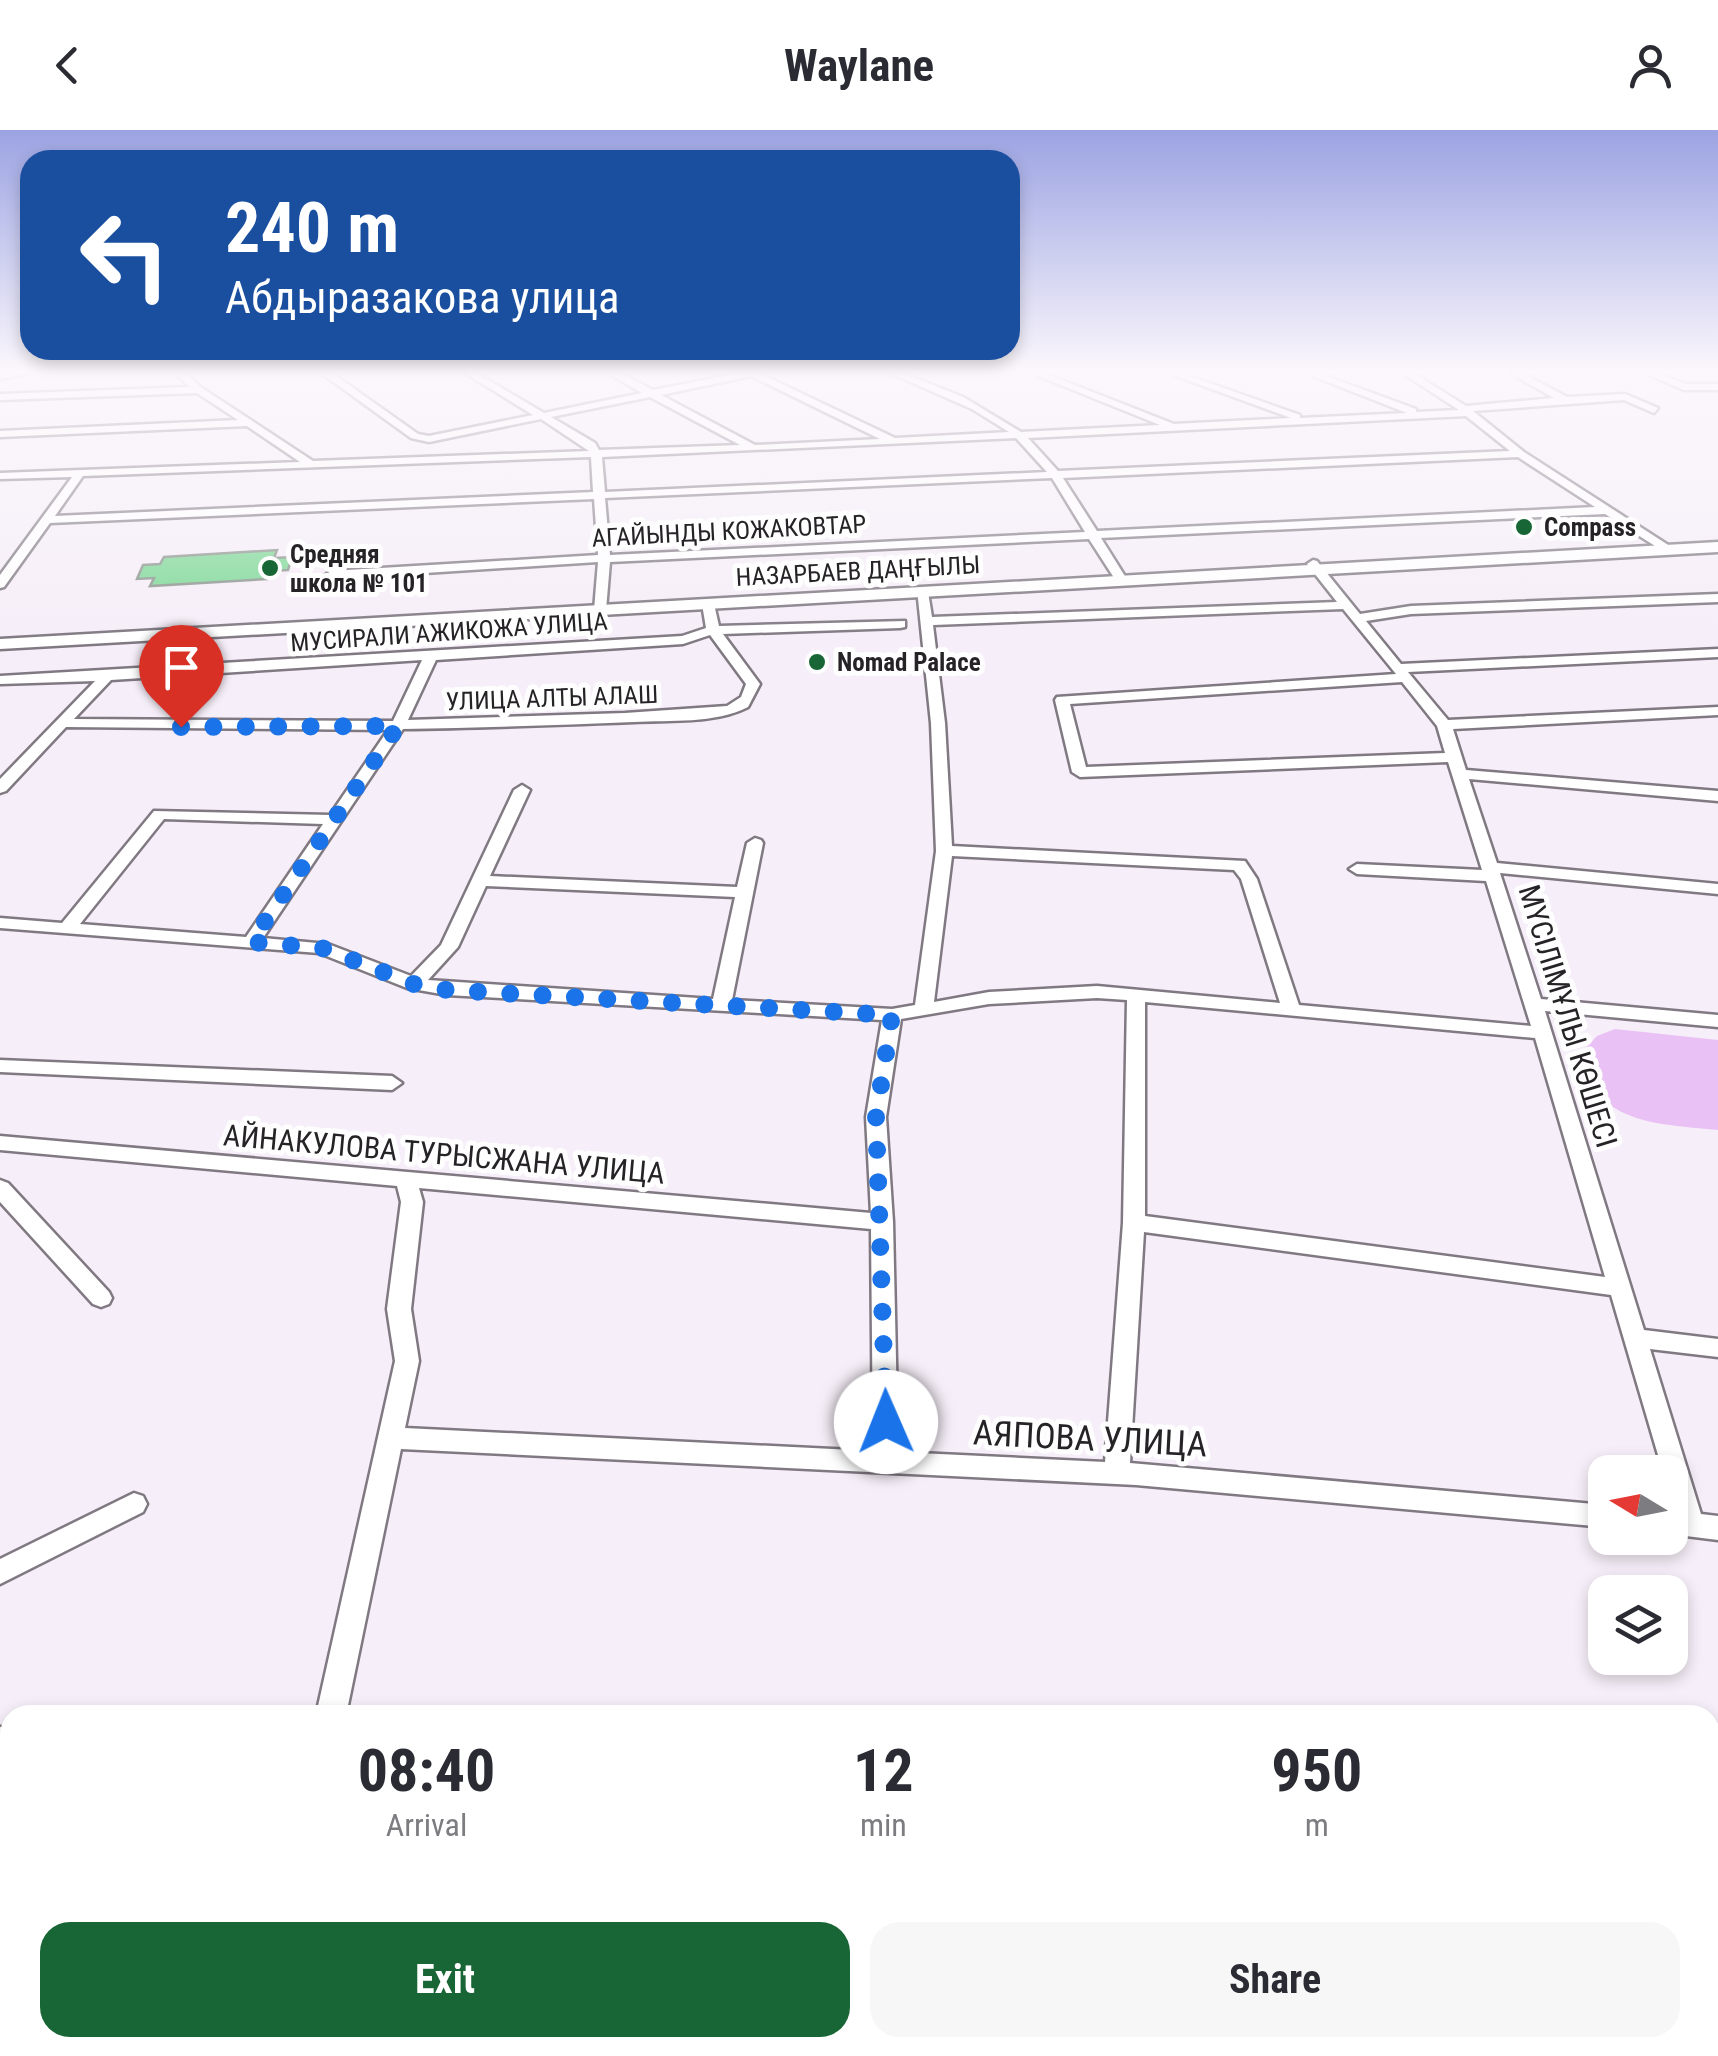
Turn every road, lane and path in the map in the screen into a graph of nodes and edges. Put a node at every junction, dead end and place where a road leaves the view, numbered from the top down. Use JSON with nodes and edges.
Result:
{"nodes":[{"id":1,"x":290,"y":463,"type":"edge"},
{"id":2,"x":597,"y":463,"type":"edge"},
{"id":3,"x":1043,"y":463,"type":"edge"},
{"id":4,"x":1332,"y":463,"type":"edge"},
{"id":5,"x":1534,"y":463,"type":"edge"},
{"id":6,"x":80,"y":473,"type":"junction"},
{"id":7,"x":0,"y":476,"type":"edge"},
{"id":8,"x":1054,"y":476,"type":"junction"},
{"id":9,"x":600,"y":497,"type":"junction"},
{"id":10,"x":1608,"y":510,"type":"junction"},
{"id":11,"x":46,"y":520,"type":"junction"},
{"id":12,"x":1092,"y":536,"type":"junction"},
{"id":13,"x":1718,"y":544,"type":"edge"},
{"id":14,"x":1666,"y":547,"type":"junction"},
{"id":15,"x":604,"y":560,"type":"junction"},
{"id":16,"x":1316,"y":567,"type":"junction"},
{"id":17,"x":331,"y":576,"type":"dead end"},
{"id":18,"x":1120,"y":578,"type":"junction"},
{"id":19,"x":0,"y":584,"type":"edge"},
{"id":20,"x":922,"y":592,"type":"junction"},
{"id":21,"x":1718,"y":598,"type":"edge"},
{"id":22,"x":708,"y":604,"type":"junction"},
{"id":23,"x":601,"y":607,"type":"junction"},
{"id":24,"x":1352,"y":611,"type":"junction"},
{"id":25,"x":926,"y":620,"type":"junction"},
{"id":26,"x":900,"y":624,"type":"dead end"},
{"id":27,"x":713,"y":630,"type":"junction"},
{"id":28,"x":0,"y":641,"type":"edge"},
{"id":29,"x":1718,"y":653,"type":"edge"},
{"id":30,"x":430,"y":657,"type":"junction"},
{"id":31,"x":1402,"y":673,"type":"junction"},
{"id":32,"x":108,"y":676,"type":"junction"},
{"id":33,"x":0,"y":680,"type":"edge"},
{"id":34,"x":1718,"y":711,"type":"edge"},
{"id":35,"x":62,"y":723,"type":"junction"},
{"id":36,"x":1444,"y":725,"type":"junction"},
{"id":37,"x":398,"y":726,"type":"junction"},
{"id":38,"x":1457,"y":766,"type":"junction"},
{"id":39,"x":0,"y":788,"type":"edge"},
{"id":40,"x":522,"y":790,"type":"dead end"},
{"id":41,"x":1718,"y":796,"type":"edge"},
{"id":42,"x":336,"y":820,"type":"junction"},
{"id":43,"x":756,"y":843,"type":"dead end"},
{"id":44,"x":944,"y":851,"type":"junction"},
{"id":45,"x":1357,"y":868,"type":"dead end"},
{"id":46,"x":1491,"y":871,"type":"junction"},
{"id":47,"x":483,"y":880,"type":"junction"},
{"id":48,"x":1718,"y":889,"type":"edge"},
{"id":49,"x":744,"y":892,"type":"junction"},
{"id":50,"x":0,"y":923,"type":"edge"},
{"id":51,"x":67,"y":928,"type":"junction"},
{"id":52,"x":251,"y":942,"type":"junction"},
{"id":53,"x":414,"y":984,"type":"junction"},
{"id":54,"x":1136,"y":995,"type":"junction"},
{"id":55,"x":1534,"y":1004,"type":"junction"},
{"id":56,"x":721,"y":1007,"type":"junction"},
{"id":57,"x":1291,"y":1008,"type":"junction"},
{"id":58,"x":924,"y":1009,"type":"junction"},
{"id":59,"x":892,"y":1015,"type":"junction"},
{"id":60,"x":1718,"y":1021,"type":"edge"},
{"id":61,"x":1543,"y":1034,"type":"junction"},
{"id":62,"x":0,"y":1066,"type":"edge"},
{"id":63,"x":392,"y":1083,"type":"dead end"},
{"id":64,"x":0,"y":1144,"type":"edge"},
{"id":65,"x":406,"y":1182,"type":"junction"},
{"id":66,"x":0,"y":1188,"type":"edge"},
{"id":67,"x":882,"y":1222,"type":"junction"},
{"id":68,"x":1134,"y":1223,"type":"junction"},
{"id":69,"x":1620,"y":1288,"type":"junction"},
{"id":70,"x":101,"y":1298,"type":"dead end"},
{"id":71,"x":1636,"y":1338,"type":"junction"},
{"id":72,"x":1718,"y":1348,"type":"edge"},
{"id":73,"x":390,"y":1438,"type":"junction"},
{"id":74,"x":886,"y":1462,"type":"junction"},
{"id":75,"x":1117,"y":1473,"type":"junction"},
{"id":76,"x":134,"y":1504,"type":"dead end"},
{"id":77,"x":1588,"y":1515,"type":"edge"},
{"id":78,"x":1693,"y":1525,"type":"edge"},
{"id":79,"x":0,"y":1572,"type":"edge"},
{"id":80,"x":334,"y":1705,"type":"edge"}],
"edges":[{"from":1,"to":6,"type":"street"},
{"from":2,"to":9,"type":"street"},
{"from":3,"to":8,"type":"street"},
{"from":4,"to":8,"type":"street"},
{"from":5,"to":10,"type":"street"},
{"from":6,"to":7,"type":"street"},
{"from":6,"to":11,"type":"street"},
{"from":8,"to":9,"type":"street"},
{"from":8,"to":12,"type":"street"},
{"from":9,"to":11,"type":"street"},
{"from":9,"to":15,"type":"street"},
{"from":10,"to":12,"type":"street","name":"АГАЙЫНДЫ КОЖАКОВТАР"},
{"from":10,"to":14,"type":"street"},
{"from":11,"to":19,"type":"street"},
{"from":12,"to":15,"type":"street","name":"АГАЙЫНДЫ КОЖАКОВТАР"},
{"from":12,"to":18,"type":"street"},
{"from":13,"to":14,"type":"main road","name":"НАЗАРБАЕВ ДАҢҒЫЛЫ"},
{"from":14,"to":16,"type":"main road","name":"НАЗАРБАЕВ ДАҢҒЫЛЫ"},
{"from":15,"to":17,"type":"street","name":"АГАЙЫНДЫ КОЖАКОВТАР"},
{"from":15,"to":23,"type":"street"},
{"from":16,"to":18,"type":"main road","name":"НАЗАРБАЕВ ДАҢҒЫЛЫ"},
{"from":16,"to":24,"type":"street","name":"МҮСІЛІМҰЛЫ КӨШЕСІ"},
{"from":18,"to":20,"type":"main road","name":"НАЗАРБАЕВ ДАҢҒЫЛЫ"},
{"from":18,"to":23,"type":"main road","name":"НАЗАРБАЕВ ДАҢҒЫЛЫ"},
{"from":20,"to":22,"type":"main road","name":"НАЗАРБАЕВ ДАҢҒЫЛЫ"},
{"from":20,"to":25,"type":"street"},
{"from":21,"to":24,"type":"street"},
{"from":22,"to":23,"type":"main road","name":"НАЗАРБАЕВ ДАҢҒЫЛЫ"},
{"from":22,"to":27,"type":"street"},
{"from":23,"to":28,"type":"main road","name":"НАЗАРБАЕВ ДАҢҒЫЛЫ"},
{"from":24,"to":25,"type":"street"},
{"from":24,"to":31,"type":"street","name":"МҮСІЛІМҰЛЫ КӨШЕСІ"},
{"from":25,"to":44,"type":"street"},
{"from":26,"to":27,"type":"street","name":"МУСИРАЛИ АЖИКОЖА УЛИЦА"},
{"from":27,"to":30,"type":"street","name":"МУСИРАЛИ АЖИКОЖА УЛИЦА"},
{"from":27,"to":37,"type":"street","name":"УЛИЦА АЛТЫ АЛАШ"},
{"from":29,"to":31,"type":"street"},
{"from":30,"to":32,"type":"street","name":"МУСИРАЛИ АЖИКОЖА УЛИЦА"},
{"from":30,"to":37,"type":"street"},
{"from":31,"to":36,"type":"street","name":"МҮСІЛІМҰЛЫ КӨШЕСІ"},
{"from":31,"to":38,"type":"street"},
{"from":32,"to":33,"type":"street","name":"МУСИРАЛИ АЖИКОЖА УЛИЦА"},
{"from":32,"to":35,"type":"street"},
{"from":34,"to":36,"type":"street"},
{"from":35,"to":37,"type":"street","name":"УЛИЦА АЛТЫ АЛАШ"},
{"from":35,"to":39,"type":"street"},
{"from":36,"to":38,"type":"street","name":"МҮСІЛІМҰЛЫ КӨШЕСІ"},
{"from":37,"to":42,"type":"street"},
{"from":38,"to":41,"type":"street"},
{"from":38,"to":46,"type":"street","name":"МҮСІЛІМҰЛЫ КӨШЕСІ"},
{"from":40,"to":47,"type":"street"},
{"from":42,"to":51,"type":"street"},
{"from":42,"to":52,"type":"street"},
{"from":43,"to":49,"type":"street"},
{"from":44,"to":57,"type":"street"},
{"from":44,"to":58,"type":"street"},
{"from":45,"to":46,"type":"street"},
{"from":46,"to":48,"type":"street"},
{"from":46,"to":55,"type":"street","name":"МҮСІЛІМҰЛЫ КӨШЕСІ"},
{"from":47,"to":49,"type":"street"},
{"from":47,"to":53,"type":"street"},
{"from":49,"to":56,"type":"street"},
{"from":50,"to":51,"type":"street"},
{"from":51,"to":52,"type":"street"},
{"from":52,"to":53,"type":"street"},
{"from":53,"to":56,"type":"street"},
{"from":54,"to":57,"type":"street"},
{"from":54,"to":58,"type":"street"},
{"from":54,"to":68,"type":"street"},
{"from":55,"to":60,"type":"street"},
{"from":55,"to":61,"type":"street","name":"МҮСІЛІМҰЛЫ КӨШЕСІ"},
{"from":56,"to":59,"type":"street"},
{"from":57,"to":61,"type":"street"},
{"from":58,"to":59,"type":"street"},
{"from":59,"to":67,"type":"street"},
{"from":61,"to":69,"type":"street","name":"МҮСІЛІМҰЛЫ КӨШЕСІ"},
{"from":62,"to":63,"type":"street"},
{"from":64,"to":65,"type":"street","name":"АЙНАКУЛОВА ТУРЫСЖАНА УЛИЦА"},
{"from":65,"to":67,"type":"street","name":"АЙНАКУЛОВА ТУРЫСЖАНА УЛИЦА"},
{"from":65,"to":73,"type":"street"},
{"from":66,"to":70,"type":"street"},
{"from":67,"to":74,"type":"street"},
{"from":68,"to":69,"type":"street"},
{"from":68,"to":75,"type":"street"},
{"from":69,"to":71,"type":"street","name":"МҮСІЛІМҰЛЫ КӨШЕСІ"},
{"from":71,"to":72,"type":"street"},
{"from":71,"to":78,"type":"street","name":"МҮСІЛІМҰЛЫ КӨШЕСІ"},
{"from":73,"to":74,"type":"street","name":"АЯПОВА УЛИЦА"},
{"from":73,"to":80,"type":"street"},
{"from":74,"to":75,"type":"street","name":"АЯПОВА УЛИЦА"},
{"from":75,"to":77,"type":"street","name":"АЯПОВА УЛИЦА"},
{"from":76,"to":79,"type":"street"}]}
